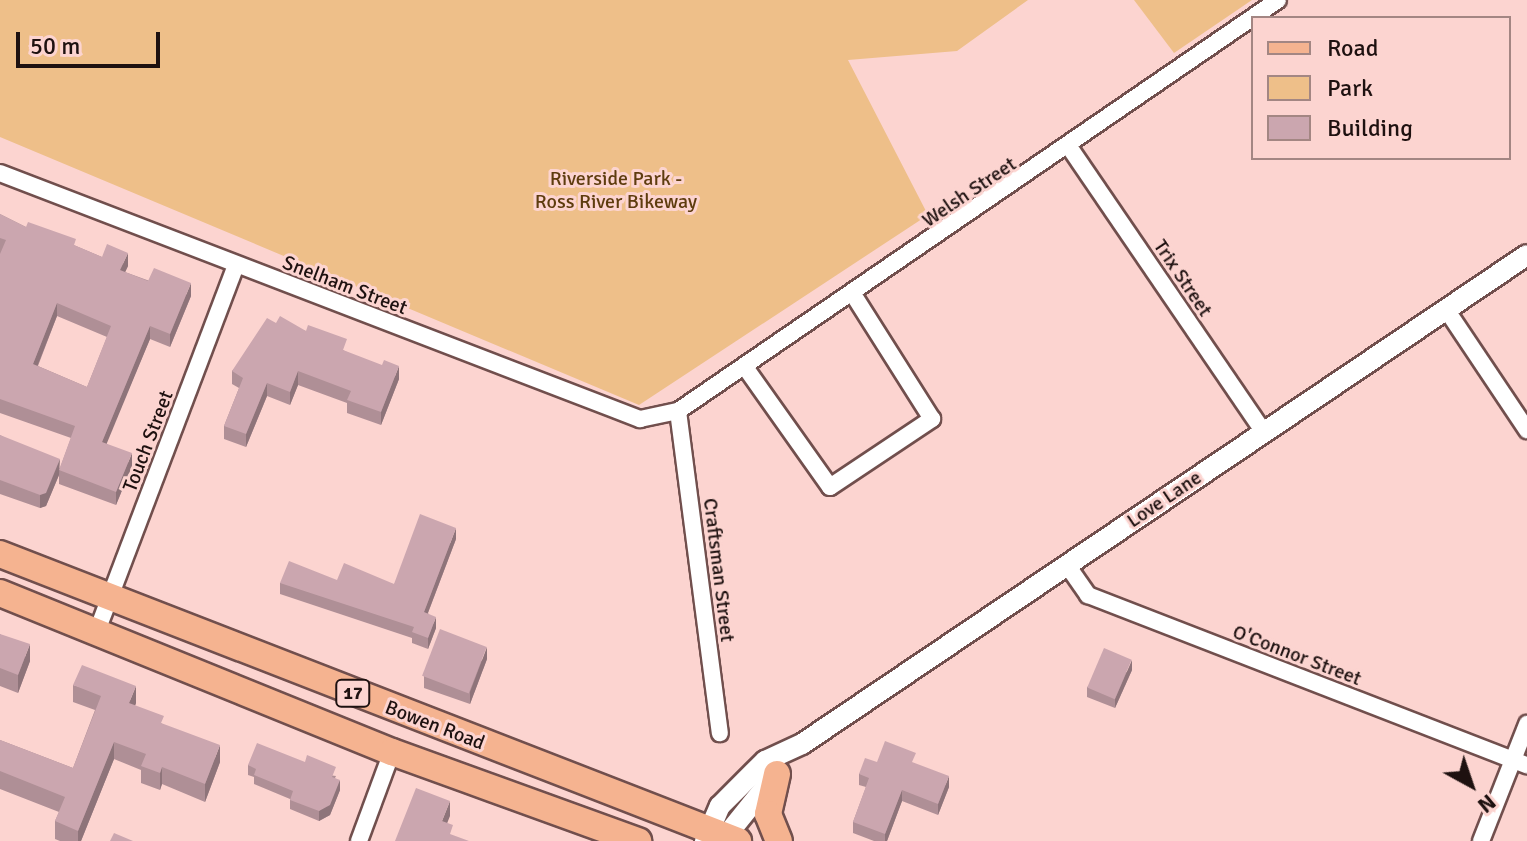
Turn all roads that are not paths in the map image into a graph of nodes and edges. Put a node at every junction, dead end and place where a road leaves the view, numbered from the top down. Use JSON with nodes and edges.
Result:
{"nodes":[{"id":1,"x":1278,"y":0,"type":"edge"},
{"id":2,"x":1256,"y":16,"type":"edge"},
{"id":3,"x":1251,"y":19,"type":"edge"},
{"id":4,"x":1070,"y":148,"type":"junction"},
{"id":5,"x":0,"y":173,"type":"edge"},
{"id":6,"x":1527,"y":255,"type":"edge"},
{"id":7,"x":236,"y":265,"type":"junction"},
{"id":8,"x":853,"y":294,"type":"junction"},
{"id":9,"x":1446,"y":309,"type":"junction"},
{"id":10,"x":745,"y":367,"type":"junction"},
{"id":11,"x":678,"y":411,"type":"junction"},
{"id":12,"x":1527,"y":430,"type":"edge"},
{"id":13,"x":1263,"y":431,"type":"junction"},
{"id":14,"x":0,"y":554,"type":"edge"},
{"id":15,"x":1067,"y":565,"type":"junction"},
{"id":16,"x":0,"y":593,"type":"edge"},
{"id":17,"x":108,"y":598,"type":"junction"},
{"id":18,"x":97,"y":631,"type":"junction"},
{"id":19,"x":1527,"y":724,"type":"edge"},
{"id":20,"x":720,"y":733,"type":"dead end"},
{"id":21,"x":802,"y":744,"type":"junction"},
{"id":22,"x":392,"y":752,"type":"junction"},
{"id":23,"x":1520,"y":762,"type":"edge"},
{"id":24,"x":777,"y":774,"type":"junction"},
{"id":25,"x":720,"y":838,"type":"edge"},
{"id":26,"x":359,"y":841,"type":"edge"},
{"id":27,"x":638,"y":841,"type":"edge"},
{"id":28,"x":779,"y":841,"type":"edge"},
{"id":29,"x":1481,"y":841,"type":"edge"}],
"edges":[{"from":1,"to":2,"type":"street","name":"Welsh Street"},
{"from":3,"to":4,"type":"street","name":"Welsh Street"},
{"from":4,"to":8,"type":"street","name":"Welsh Street"},
{"from":4,"to":13,"type":"street","name":"Trix Street"},
{"from":5,"to":7,"type":"street","name":"Snelham Street"},
{"from":6,"to":9,"type":"street","name":"Love Lane"},
{"from":7,"to":11,"type":"street","name":"Snelham Street"},
{"from":7,"to":17,"type":"street","name":"Touch Street"},
{"from":8,"to":10,"type":"street","name":"Welsh Street"},
{"from":8,"to":10,"type":"street"},
{"from":9,"to":12,"type":"street"},
{"from":9,"to":13,"type":"street","name":"Love Lane"},
{"from":10,"to":11,"type":"street","name":"Welsh Street"},
{"from":11,"to":20,"type":"street","name":"Craftsman Street"},
{"from":13,"to":15,"type":"street","name":"Love Lane"},
{"from":14,"to":17,"type":"main road","name":"Bowen Road","number":"17"},
{"from":15,"to":21,"type":"street","name":"Love Lane"},
{"from":15,"to":23,"type":"street","name":"O'Connor Street"},
{"from":16,"to":18,"type":"main road","name":"Bowen Road","number":"17"},
{"from":17,"to":18,"type":"street","name":"Touch Street"},
{"from":17,"to":25,"type":"main road","name":"Bowen Road","number":"17"},
{"from":18,"to":22,"type":"main road","name":"Bowen Road","number":"17"},
{"from":19,"to":23,"type":"street"},
{"from":21,"to":24,"type":"street","name":"Love Lane"},
{"from":21,"to":25,"type":"street","name":"Love Lane"},
{"from":22,"to":26,"type":"street"},
{"from":22,"to":27,"type":"main road","name":"Bowen Road","number":"17"},
{"from":23,"to":29,"type":"street"},
{"from":24,"to":25,"type":"street","name":"Love Lane"},
{"from":24,"to":28,"type":"main road"}]}
